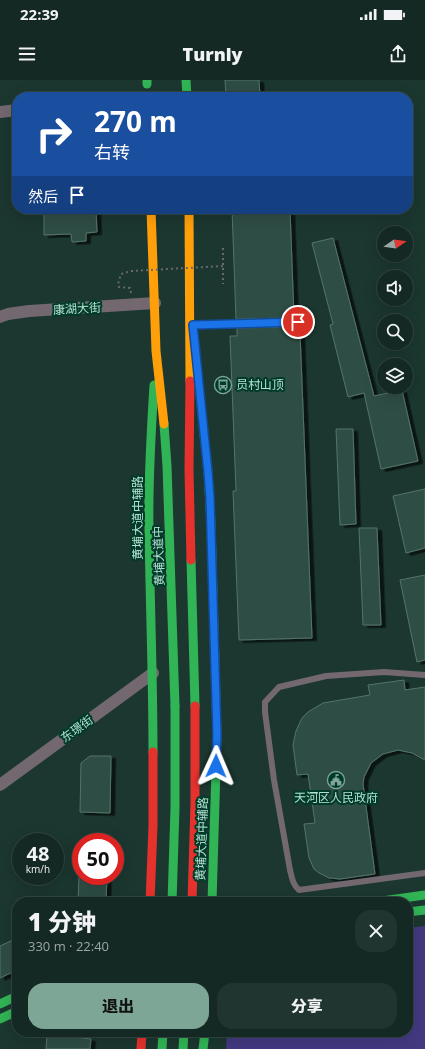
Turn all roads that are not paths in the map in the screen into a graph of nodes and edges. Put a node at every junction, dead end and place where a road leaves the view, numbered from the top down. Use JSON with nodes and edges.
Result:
{"nodes":[{"id":1,"x":186,"y":80,"type":"edge"},
{"id":2,"x":186,"y":92,"type":"edge"},
{"id":3,"x":12,"y":111,"type":"edge"},
{"id":4,"x":0,"y":112,"type":"edge"},
{"id":5,"x":152,"y":214,"type":"edge"},
{"id":6,"x":189,"y":214,"type":"edge"},
{"id":7,"x":190,"y":297,"type":"junction"},
{"id":8,"x":155,"y":303,"type":"junction"},
{"id":9,"x":0,"y":317,"type":"edge"},
{"id":10,"x":298,"y":322,"type":"dead end"},
{"id":11,"x":193,"y":325,"type":"junction"},
{"id":12,"x":156,"y":351,"type":"junction"},
{"id":13,"x":153,"y":673,"type":"junction"},
{"id":14,"x":425,"y":674,"type":"edge"},
{"id":15,"x":0,"y":785,"type":"edge"},
{"id":16,"x":153,"y":826,"type":"junction"},
{"id":17,"x":215,"y":828,"type":"junction"},
{"id":18,"x":425,"y":873,"type":"edge"},
{"id":19,"x":425,"y":895,"type":"edge"},
{"id":20,"x":150,"y":897,"type":"edge"},
{"id":21,"x":172,"y":897,"type":"edge"},
{"id":22,"x":192,"y":897,"type":"edge"},
{"id":23,"x":212,"y":897,"type":"edge"},
{"id":24,"x":411,"y":897,"type":"edge"},
{"id":25,"x":425,"y":910,"type":"edge"},
{"id":26,"x":413,"y":911,"type":"edge"},
{"id":27,"x":12,"y":998,"type":"edge"},
{"id":28,"x":0,"y":1004,"type":"edge"},
{"id":29,"x":12,"y":1013,"type":"edge"},
{"id":30,"x":0,"y":1019,"type":"edge"},
{"id":31,"x":142,"y":1037,"type":"edge"},
{"id":32,"x":163,"y":1037,"type":"edge"},
{"id":33,"x":184,"y":1037,"type":"edge"},
{"id":34,"x":204,"y":1037,"type":"edge"},
{"id":35,"x":141,"y":1049,"type":"edge"},
{"id":36,"x":157,"y":1049,"type":"edge"},
{"id":37,"x":162,"y":1049,"type":"edge"},
{"id":38,"x":183,"y":1049,"type":"edge"},
{"id":39,"x":203,"y":1049,"type":"edge"}],
"edges":[{"from":1,"to":2,"type":"main road"},
{"from":3,"to":4,"type":"street"},
{"from":5,"to":8,"type":"main road","name":"黄埔大道中"},
{"from":6,"to":7,"type":"main road"},
{"from":7,"to":11,"type":"main road","name":"黄埔大道中辅路"},
{"from":7,"to":22,"type":"main road","bridge":true},
{"from":8,"to":9,"type":"street","name":"康湖大街"},
{"from":8,"to":12,"type":"main road","name":"黄埔大道中"},
{"from":10,"to":11,"type":"lane"},
{"from":11,"to":17,"type":"main road","name":"黄埔大道中辅路"},
{"from":12,"to":13,"type":"main road","name":"黄埔大道中辅路"},
{"from":12,"to":21,"type":"main road","name":"黄埔大道中","bridge":true},
{"from":13,"to":15,"type":"street","name":"东璟街"},
{"from":13,"to":16,"type":"main road","name":"黄埔大道中辅路"},
{"from":14,"to":18,"type":"lane"},
{"from":16,"to":17,"type":"main road"},
{"from":16,"to":20,"type":"main road","name":"黄埔大道中辅路"},
{"from":17,"to":23,"type":"main road","name":"黄埔大道中辅路"},
{"from":19,"to":24,"type":"main road"},
{"from":25,"to":26,"type":"main road"},
{"from":27,"to":28,"type":"main road"},
{"from":29,"to":30,"type":"main road"},
{"from":31,"to":35,"type":"main road"},
{"from":32,"to":37,"type":"main road","bridge":true},
{"from":33,"to":38,"type":"main road","bridge":true},
{"from":34,"to":39,"type":"main road"},
{"from":36,"to":38,"type":"main road"}]}
